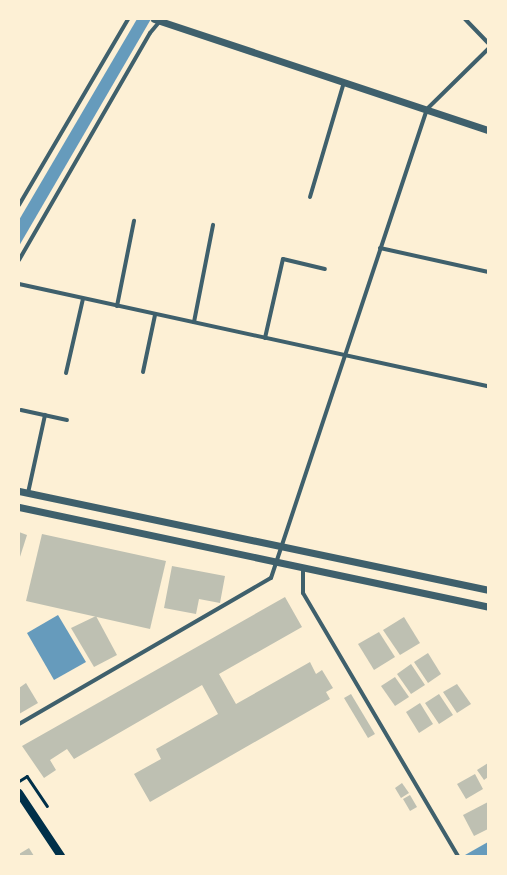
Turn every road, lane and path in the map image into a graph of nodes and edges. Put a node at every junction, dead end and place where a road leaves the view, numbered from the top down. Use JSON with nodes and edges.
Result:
{"nodes":[{"id":1,"x":128,"y":19,"type":"edge"},
{"id":2,"x":465,"y":19,"type":"edge"},
{"id":3,"x":159,"y":20,"type":"edge"},
{"id":4,"x":488,"y":43,"type":"edge"},
{"id":5,"x":488,"y":49,"type":"edge"},
{"id":6,"x":344,"y":81,"type":"junction"},
{"id":7,"x":427,"y":109,"type":"junction"},
{"id":8,"x":488,"y":130,"type":"edge"},
{"id":9,"x":310,"y":197,"type":"dead end"},
{"id":10,"x":19,"y":205,"type":"edge"},
{"id":11,"x":134,"y":222,"type":"dead end"},
{"id":12,"x":213,"y":225,"type":"dead end"},
{"id":13,"x":380,"y":248,"type":"junction"},
{"id":14,"x":19,"y":260,"type":"edge"},
{"id":15,"x":324,"y":269,"type":"dead end"},
{"id":16,"x":488,"y":272,"type":"edge"},
{"id":17,"x":19,"y":284,"type":"edge"},
{"id":18,"x":83,"y":299,"type":"junction"},
{"id":19,"x":117,"y":306,"type":"junction"},
{"id":20,"x":155,"y":315,"type":"junction"},
{"id":21,"x":194,"y":322,"type":"junction"},
{"id":22,"x":265,"y":338,"type":"junction"},
{"id":23,"x":345,"y":357,"type":"junction"},
{"id":24,"x":143,"y":372,"type":"dead end"},
{"id":25,"x":66,"y":373,"type":"dead end"},
{"id":26,"x":488,"y":386,"type":"edge"},
{"id":27,"x":21,"y":410,"type":"dead end"},
{"id":28,"x":45,"y":415,"type":"junction"},
{"id":29,"x":67,"y":420,"type":"dead end"},
{"id":30,"x":19,"y":491,"type":"edge"},
{"id":31,"x":28,"y":493,"type":"junction"},
{"id":32,"x":19,"y":507,"type":"edge"},
{"id":33,"x":282,"y":546,"type":"junction"},
{"id":34,"x":278,"y":562,"type":"junction"},
{"id":35,"x":304,"y":568,"type":"junction"},
{"id":36,"x":488,"y":590,"type":"edge"},
{"id":37,"x":488,"y":608,"type":"edge"},
{"id":38,"x":19,"y":724,"type":"edge"},
{"id":39,"x":19,"y":781,"type":"edge"},
{"id":40,"x":19,"y":793,"type":"edge"},
{"id":41,"x":47,"y":806,"type":"dead end"},
{"id":42,"x":61,"y":856,"type":"edge"},
{"id":43,"x":458,"y":856,"type":"edge"}],
"edges":[{"from":1,"to":10,"type":"street"},
{"from":2,"to":4,"type":"street"},
{"from":3,"to":6,"type":"street"},
{"from":3,"to":14,"type":"street"},
{"from":5,"to":7,"type":"street"},
{"from":6,"to":7,"type":"street"},
{"from":6,"to":9,"type":"street"},
{"from":7,"to":8,"type":"street"},
{"from":7,"to":13,"type":"street"},
{"from":11,"to":19,"type":"street"},
{"from":12,"to":21,"type":"street"},
{"from":13,"to":16,"type":"street"},
{"from":13,"to":23,"type":"street"},
{"from":15,"to":22,"type":"street"},
{"from":17,"to":18,"type":"street"},
{"from":18,"to":19,"type":"street"},
{"from":18,"to":25,"type":"street"},
{"from":19,"to":20,"type":"street"},
{"from":20,"to":21,"type":"street"},
{"from":20,"to":24,"type":"street"},
{"from":21,"to":22,"type":"street"},
{"from":22,"to":23,"type":"street"},
{"from":23,"to":26,"type":"street"},
{"from":23,"to":33,"type":"street"},
{"from":27,"to":28,"type":"street"},
{"from":28,"to":29,"type":"street"},
{"from":28,"to":31,"type":"street"},
{"from":30,"to":31,"type":"street"},
{"from":31,"to":33,"type":"street"},
{"from":32,"to":34,"type":"street"},
{"from":33,"to":34,"type":"street"},
{"from":33,"to":36,"type":"street"},
{"from":34,"to":35,"type":"street"},
{"from":34,"to":38,"type":"street"},
{"from":35,"to":37,"type":"street"},
{"from":35,"to":43,"type":"street"},
{"from":39,"to":41,"type":"path"},
{"from":40,"to":42,"type":"main road"}]}
